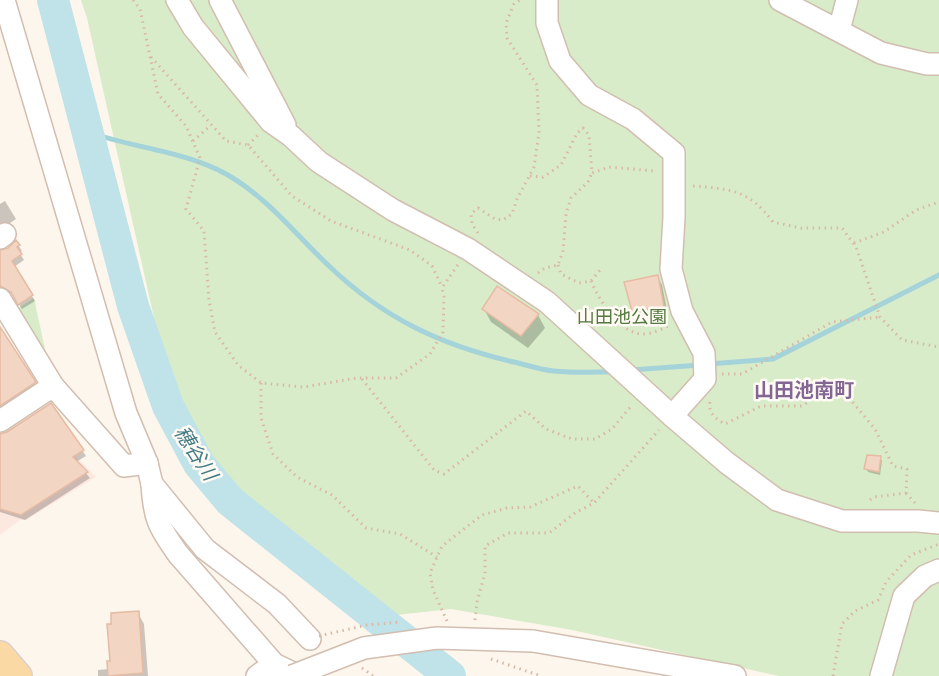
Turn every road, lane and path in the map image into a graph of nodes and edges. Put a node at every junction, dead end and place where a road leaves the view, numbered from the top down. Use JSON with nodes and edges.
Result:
{"nodes":[{"id":1,"x":4,"y":0,"type":"edge"},
{"id":2,"x":133,"y":0,"type":"edge"},
{"id":3,"x":177,"y":0,"type":"edge"},
{"id":4,"x":220,"y":0,"type":"edge"},
{"id":5,"x":520,"y":0,"type":"edge"},
{"id":6,"x":547,"y":0,"type":"edge"},
{"id":7,"x":780,"y":0,"type":"edge"},
{"id":8,"x":847,"y":0,"type":"edge"},
{"id":9,"x":839,"y":30,"type":"junction"},
{"id":10,"x":150,"y":56,"type":"junction"},
{"id":11,"x":939,"y":64,"type":"edge"},
{"id":12,"x":212,"y":125,"type":"junction"},
{"id":13,"x":291,"y":136,"type":"junction"},
{"id":14,"x":192,"y":141,"type":"junction"},
{"id":15,"x":592,"y":173,"type":"junction"},
{"id":16,"x":530,"y":176,"type":"junction"},
{"id":17,"x":674,"y":179,"type":"junction"},
{"id":18,"x":939,"y":202,"type":"edge"},
{"id":19,"x":854,"y":243,"type":"junction"},
{"id":20,"x":468,"y":249,"type":"junction"},
{"id":21,"x":558,"y":265,"type":"junction"},
{"id":22,"x":601,"y":269,"type":"dead end"},
{"id":23,"x":591,"y":281,"type":"junction"},
{"id":24,"x":442,"y":288,"type":"junction"},
{"id":25,"x":527,"y":289,"type":"junction"},
{"id":26,"x":0,"y":299,"type":"edge"},
{"id":27,"x":880,"y":317,"type":"junction"},
{"id":28,"x":686,"y":318,"type":"junction"},
{"id":29,"x":939,"y":346,"type":"edge"},
{"id":30,"x":362,"y":378,"type":"junction"},
{"id":31,"x":704,"y":379,"type":"junction"},
{"id":32,"x":261,"y":383,"type":"junction"},
{"id":33,"x":53,"y":386,"type":"junction"},
{"id":34,"x":645,"y":390,"type":"junction"},
{"id":35,"x":672,"y":416,"type":"junction"},
{"id":36,"x":0,"y":421,"type":"edge"},
{"id":37,"x":147,"y":463,"type":"junction"},
{"id":38,"x":152,"y":484,"type":"junction"},
{"id":39,"x":594,"y":503,"type":"junction"},
{"id":40,"x":857,"y":522,"type":"junction"},
{"id":41,"x":939,"y":523,"type":"edge"},
{"id":42,"x":939,"y":544,"type":"edge"},
{"id":43,"x":437,"y":557,"type":"junction"},
{"id":44,"x":939,"y":570,"type":"edge"},
{"id":45,"x":475,"y":620,"type":"dead end"},
{"id":46,"x":451,"y":630,"type":"dead end"},
{"id":47,"x":310,"y":639,"type":"dead end"},
{"id":48,"x":0,"y":655,"type":"edge"},
{"id":49,"x":485,"y":657,"type":"dead end"},
{"id":50,"x":274,"y":664,"type":"junction"},
{"id":51,"x":18,"y":676,"type":"edge"},
{"id":52,"x":256,"y":676,"type":"edge"},
{"id":53,"x":292,"y":676,"type":"edge"},
{"id":54,"x":299,"y":676,"type":"edge"},
{"id":55,"x":541,"y":676,"type":"edge"},
{"id":56,"x":735,"y":676,"type":"edge"},
{"id":57,"x":833,"y":676,"type":"edge"},
{"id":58,"x":881,"y":676,"type":"edge"}],
"edges":[{"from":1,"to":37,"type":"street"},
{"from":2,"to":10,"type":"path"},
{"from":3,"to":13,"type":"street"},
{"from":4,"to":13,"type":"street"},
{"from":5,"to":16,"type":"path"},
{"from":6,"to":17,"type":"street"},
{"from":7,"to":9,"type":"street"},
{"from":8,"to":9,"type":"street"},
{"from":9,"to":11,"type":"street"},
{"from":10,"to":12,"type":"path"},
{"from":10,"to":14,"type":"path"},
{"from":12,"to":14,"type":"path"},
{"from":12,"to":24,"type":"path"},
{"from":13,"to":20,"type":"street"},
{"from":14,"to":32,"type":"path"},
{"from":15,"to":16,"type":"path"},
{"from":15,"to":17,"type":"path"},
{"from":15,"to":21,"type":"path"},
{"from":16,"to":20,"type":"path"},
{"from":17,"to":19,"type":"path"},
{"from":17,"to":28,"type":"street"},
{"from":18,"to":19,"type":"path"},
{"from":19,"to":27,"type":"path"},
{"from":20,"to":24,"type":"path"},
{"from":20,"to":25,"type":"street"},
{"from":21,"to":23,"type":"path"},
{"from":21,"to":25,"type":"path"},
{"from":22,"to":23,"type":"path"},
{"from":23,"to":28,"type":"path"},
{"from":24,"to":30,"type":"path"},
{"from":25,"to":34,"type":"street"},
{"from":26,"to":33,"type":"street"},
{"from":27,"to":29,"type":"path"},
{"from":27,"to":31,"type":"path"},
{"from":28,"to":31,"type":"street"},
{"from":30,"to":32,"type":"path"},
{"from":30,"to":34,"type":"path"},
{"from":31,"to":35,"type":"street"},
{"from":31,"to":40,"type":"path"},
{"from":32,"to":43,"type":"path"},
{"from":33,"to":36,"type":"street"},
{"from":33,"to":37,"type":"street"},
{"from":34,"to":35,"type":"street"},
{"from":35,"to":39,"type":"path"},
{"from":35,"to":40,"type":"street"},
{"from":37,"to":38,"type":"street"},
{"from":38,"to":47,"type":"street"},
{"from":38,"to":50,"type":"street"},
{"from":39,"to":43,"type":"path"},
{"from":39,"to":45,"type":"path"},
{"from":40,"to":41,"type":"street"},
{"from":42,"to":57,"type":"path"},
{"from":43,"to":46,"type":"path"},
{"from":44,"to":58,"type":"street"},
{"from":48,"to":51,"type":"main road"},
{"from":49,"to":55,"type":"path"},
{"from":50,"to":52,"type":"street"},
{"from":50,"to":54,"type":"street"},
{"from":53,"to":56,"type":"street","bridge":true}]}
